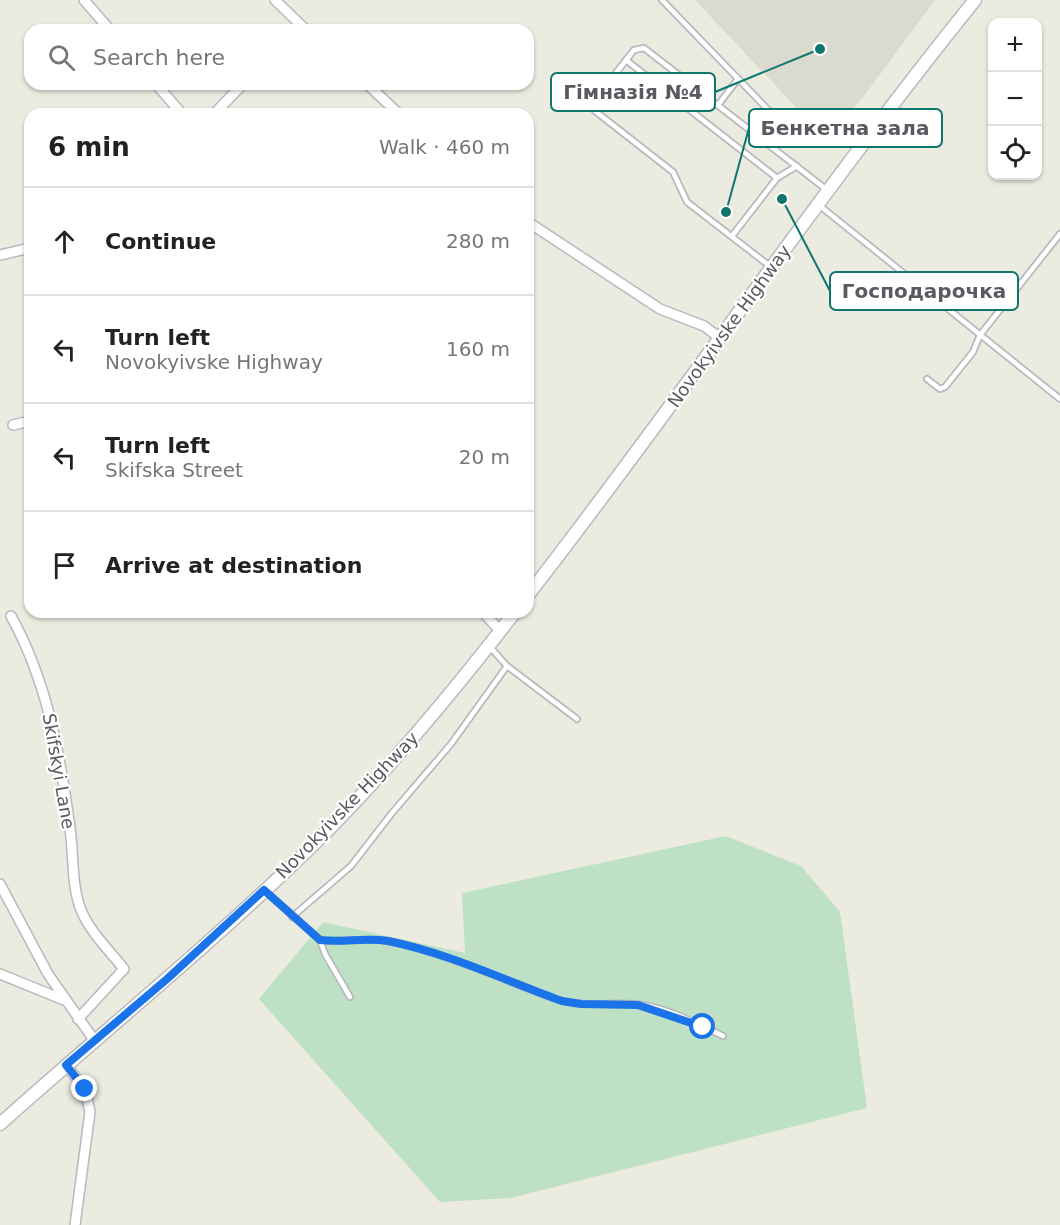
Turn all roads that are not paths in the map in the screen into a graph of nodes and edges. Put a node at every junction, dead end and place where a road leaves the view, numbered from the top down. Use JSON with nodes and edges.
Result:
{"nodes":[{"id":1,"x":84,"y":0,"type":"edge"},
{"id":2,"x":275,"y":0,"type":"edge"},
{"id":3,"x":662,"y":0,"type":"edge"},
{"id":4,"x":975,"y":0,"type":"edge"},
{"id":5,"x":105,"y":24,"type":"edge"},
{"id":6,"x":296,"y":24,"type":"edge"},
{"id":7,"x":626,"y":60,"type":"junction"},
{"id":8,"x":738,"y":79,"type":"junction"},
{"id":9,"x":161,"y":90,"type":"edge"},
{"id":10,"x":237,"y":90,"type":"edge"},
{"id":11,"x":373,"y":90,"type":"edge"},
{"id":12,"x":718,"y":105,"type":"junction"},
{"id":13,"x":177,"y":108,"type":"edge"},
{"id":14,"x":220,"y":108,"type":"edge"},
{"id":15,"x":393,"y":108,"type":"edge"},
{"id":16,"x":776,"y":118,"type":"dead end"},
{"id":17,"x":797,"y":166,"type":"junction"},
{"id":18,"x":777,"y":178,"type":"junction"},
{"id":19,"x":828,"y":190,"type":"junction"},
{"id":20,"x":818,"y":204,"type":"junction"},
{"id":21,"x":534,"y":226,"type":"edge"},
{"id":22,"x":1060,"y":234,"type":"edge"},
{"id":23,"x":732,"y":236,"type":"junction"},
{"id":24,"x":24,"y":249,"type":"edge"},
{"id":25,"x":0,"y":255,"type":"edge"},
{"id":26,"x":771,"y":267,"type":"junction"},
{"id":27,"x":980,"y":335,"type":"junction"},
{"id":28,"x":720,"y":338,"type":"junction"},
{"id":29,"x":927,"y":379,"type":"dead end"},
{"id":30,"x":1060,"y":389,"type":"edge"},
{"id":31,"x":1055,"y":395,"type":"junction"},
{"id":32,"x":1060,"y":399,"type":"edge"},
{"id":33,"x":24,"y":422,"type":"edge"},
{"id":34,"x":13,"y":425,"type":"dead end"},
{"id":35,"x":534,"y":587,"type":"edge"},
{"id":36,"x":11,"y":616,"type":"dead end"},
{"id":37,"x":488,"y":618,"type":"edge"},
{"id":38,"x":510,"y":618,"type":"edge"},
{"id":39,"x":500,"y":631,"type":"junction"},
{"id":40,"x":489,"y":645,"type":"junction"},
{"id":41,"x":507,"y":666,"type":"junction"},
{"id":42,"x":577,"y":719,"type":"dead end"},
{"id":43,"x":0,"y":884,"type":"edge"},
{"id":44,"x":264,"y":890,"type":"junction"},
{"id":45,"x":292,"y":917,"type":"junction"},
{"id":46,"x":320,"y":940,"type":"junction"},
{"id":47,"x":0,"y":974,"type":"edge"},
{"id":48,"x":350,"y":997,"type":"dead end"},
{"id":49,"x":64,"y":1000,"type":"junction"},
{"id":50,"x":78,"y":1019,"type":"junction"},
{"id":51,"x":723,"y":1036,"type":"dead end"},
{"id":52,"x":94,"y":1040,"type":"junction"},
{"id":53,"x":66,"y":1065,"type":"junction"},
{"id":54,"x":0,"y":1124,"type":"edge"},
{"id":55,"x":75,"y":1225,"type":"edge"}],
"edges":[{"from":1,"to":5,"type":"street"},
{"from":2,"to":6,"type":"street"},
{"from":3,"to":8,"type":"lane"},
{"from":4,"to":19,"type":"main road","name":"Novokyivske Highway"},
{"from":7,"to":12,"type":"lane"},
{"from":7,"to":18,"type":"lane"},
{"from":7,"to":23,"type":"lane"},
{"from":8,"to":12,"type":"lane"},
{"from":8,"to":16,"type":"lane"},
{"from":9,"to":13,"type":"street"},
{"from":10,"to":14,"type":"street"},
{"from":11,"to":15,"type":"street"},
{"from":12,"to":17,"type":"lane"},
{"from":17,"to":18,"type":"lane"},
{"from":17,"to":19,"type":"lane"},
{"from":18,"to":23,"type":"lane"},
{"from":19,"to":20,"type":"main road","name":"Novokyivske Highway"},
{"from":20,"to":26,"type":"main road","name":"Novokyivske Highway"},
{"from":20,"to":27,"type":"lane"},
{"from":21,"to":28,"type":"street"},
{"from":22,"to":27,"type":"lane"},
{"from":23,"to":26,"type":"lane"},
{"from":24,"to":25,"type":"street"},
{"from":26,"to":28,"type":"main road","name":"Novokyivske Highway"},
{"from":27,"to":29,"type":"lane"},
{"from":27,"to":31,"type":"lane"},
{"from":28,"to":35,"type":"main road","name":"Novokyivske Highway"},
{"from":30,"to":31,"type":"lane"},
{"from":31,"to":32,"type":"lane"},
{"from":33,"to":34,"type":"street"},
{"from":36,"to":50,"type":"street","name":"Skifskyi Lane"},
{"from":37,"to":39,"type":"street"},
{"from":38,"to":39,"type":"main road","name":"Novokyivske Highway"},
{"from":39,"to":40,"type":"main road","name":"Novokyivske Highway"},
{"from":40,"to":41,"type":"lane"},
{"from":40,"to":44,"type":"main road","name":"Novokyivske Highway"},
{"from":41,"to":42,"type":"lane"},
{"from":41,"to":45,"type":"lane"},
{"from":43,"to":49,"type":"street"},
{"from":44,"to":45,"type":"lane"},
{"from":44,"to":52,"type":"main road","name":"Novokyivske Highway"},
{"from":45,"to":46,"type":"lane"},
{"from":46,"to":48,"type":"lane"},
{"from":46,"to":51,"type":"lane"},
{"from":47,"to":49,"type":"street"},
{"from":49,"to":50,"type":"street"},
{"from":50,"to":52,"type":"street"},
{"from":52,"to":53,"type":"main road","name":"Novokyivske Highway"},
{"from":53,"to":54,"type":"main road","name":"Novokyivske Highway"},
{"from":53,"to":55,"type":"street"}]}
